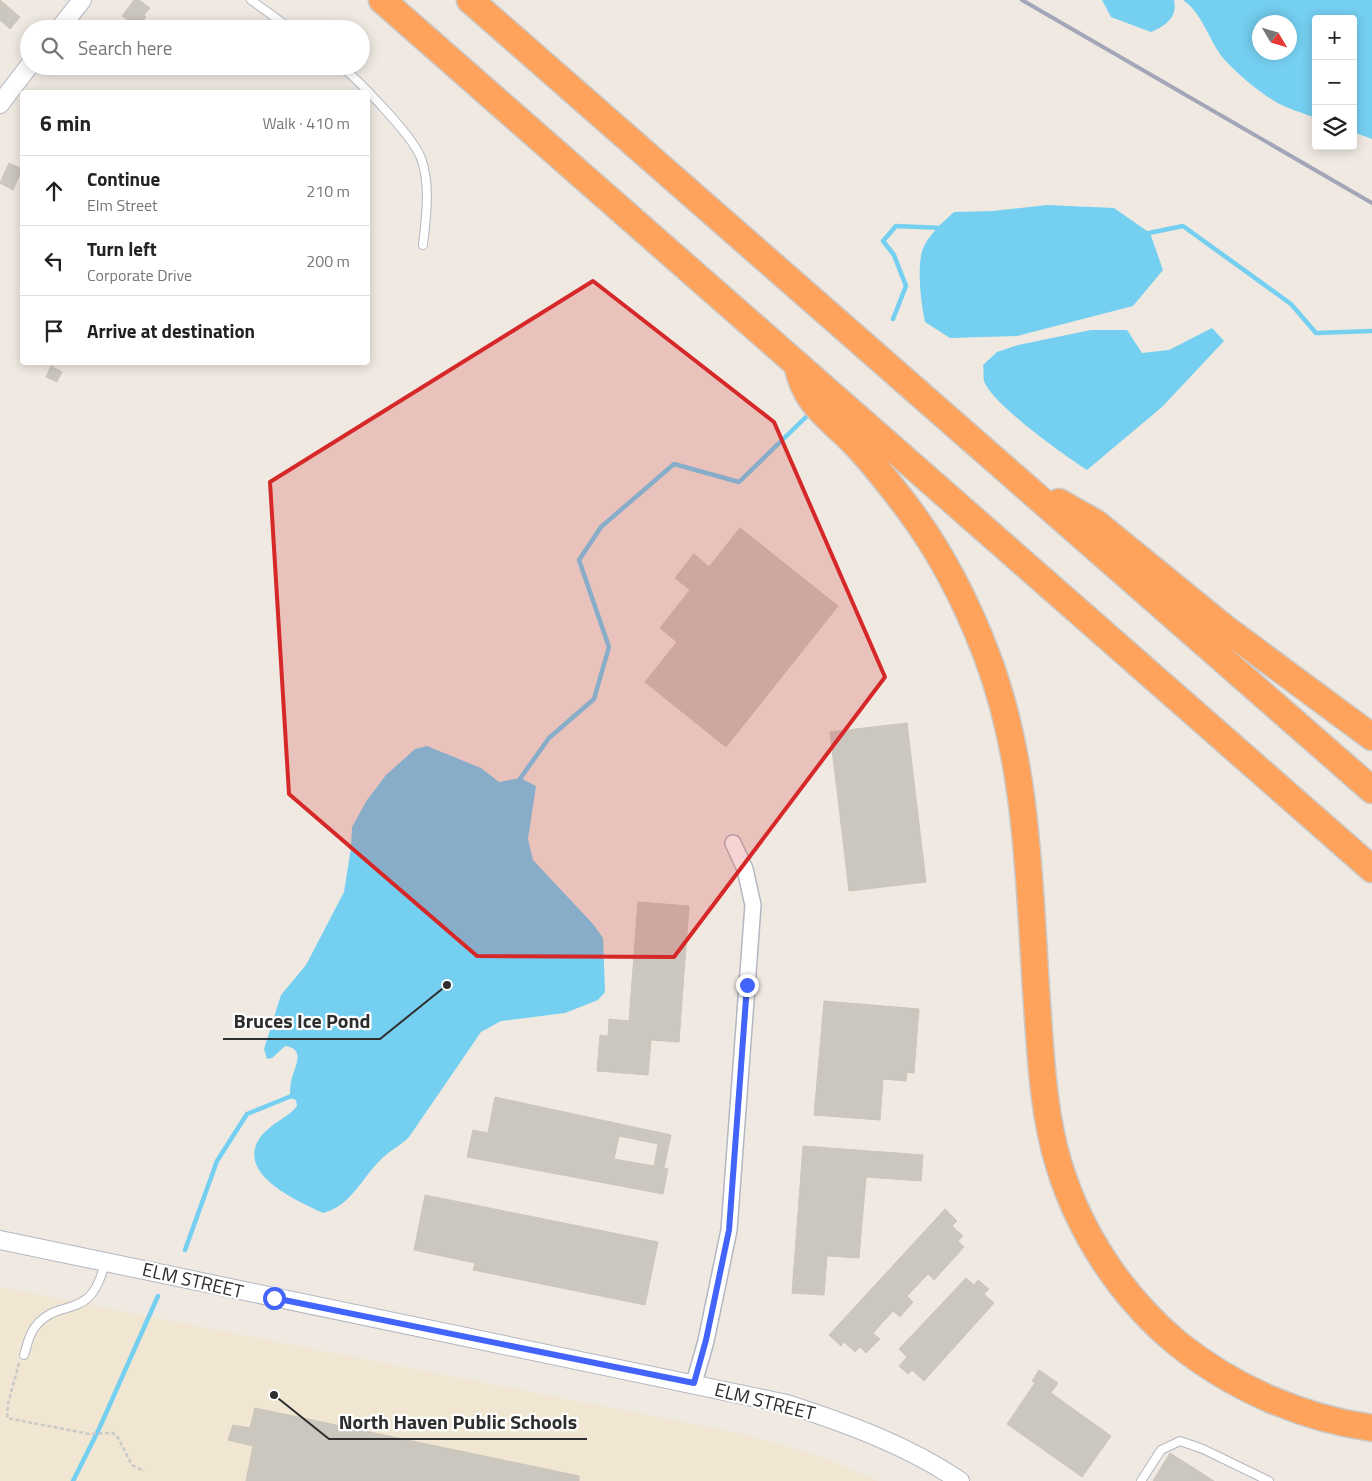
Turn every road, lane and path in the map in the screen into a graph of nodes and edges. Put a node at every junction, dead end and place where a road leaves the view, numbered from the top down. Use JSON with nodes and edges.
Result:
{"nodes":[{"id":1,"x":82,"y":0,"type":"edge"},
{"id":2,"x":251,"y":0,"type":"edge"},
{"id":3,"x":382,"y":0,"type":"edge"},
{"id":4,"x":470,"y":0,"type":"edge"},
{"id":5,"x":66,"y":20,"type":"edge"},
{"id":6,"x":279,"y":20,"type":"edge"},
{"id":7,"x":22,"y":75,"type":"edge"},
{"id":8,"x":349,"y":75,"type":"edge"},
{"id":9,"x":364,"y":90,"type":"edge"},
{"id":10,"x":370,"y":96,"type":"edge"},
{"id":11,"x":0,"y":104,"type":"edge"},
{"id":12,"x":423,"y":245,"type":"dead end"},
{"id":13,"x":797,"y":363,"type":"junction"},
{"id":14,"x":1032,"y":492,"type":"junction"},
{"id":15,"x":1372,"y":737,"type":"edge"},
{"id":16,"x":1372,"y":790,"type":"edge"},
{"id":17,"x":733,"y":843,"type":"dead end"},
{"id":18,"x":1372,"y":869,"type":"edge"},
{"id":19,"x":0,"y":1240,"type":"edge"},
{"id":20,"x":106,"y":1260,"type":"junction"},
{"id":21,"x":24,"y":1356,"type":"joint"},
{"id":22,"x":694,"y":1383,"type":"junction"},
{"id":23,"x":1372,"y":1428,"type":"edge"},
{"id":24,"x":144,"y":1472,"type":"dead end"},
{"id":25,"x":960,"y":1481,"type":"edge"},
{"id":26,"x":1141,"y":1481,"type":"edge"},
{"id":27,"x":1268,"y":1481,"type":"edge"}],
"edges":[{"from":1,"to":5,"type":"street"},
{"from":2,"to":6,"type":"lane"},
{"from":3,"to":13,"type":"highway"},
{"from":4,"to":14,"type":"highway"},
{"from":7,"to":11,"type":"street"},
{"from":8,"to":9,"type":"lane"},
{"from":10,"to":12,"type":"lane"},
{"from":13,"to":18,"type":"highway"},
{"from":13,"to":23,"type":"highway"},
{"from":14,"to":15,"type":"highway"},
{"from":14,"to":16,"type":"highway"},
{"from":17,"to":22,"type":"street"},
{"from":19,"to":20,"type":"street","name":"ELM STREET"},
{"from":20,"to":21,"type":"lane"},
{"from":20,"to":22,"type":"street","name":"ELM STREET"},
{"from":21,"to":24,"type":"path"},
{"from":22,"to":25,"type":"street","name":"ELM STREET"},
{"from":26,"to":27,"type":"lane"}]}
